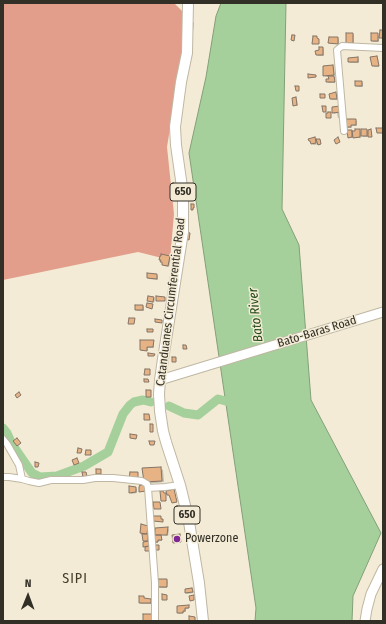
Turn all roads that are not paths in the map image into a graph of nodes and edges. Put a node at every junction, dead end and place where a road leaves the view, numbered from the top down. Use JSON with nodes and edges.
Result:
{"nodes":[{"id":1,"x":188,"y":3,"type":"edge"},
{"id":2,"x":383,"y":48,"type":"edge"},
{"id":3,"x":344,"y":131,"type":"dead end"},
{"id":4,"x":383,"y":312,"type":"edge"},
{"id":5,"x":160,"y":380,"type":"junction"},
{"id":6,"x":3,"y":439,"type":"edge"},
{"id":7,"x":3,"y":477,"type":"edge"},
{"id":8,"x":22,"y":479,"type":"junction"},
{"id":9,"x":180,"y":485,"type":"junction"},
{"id":10,"x":148,"y":488,"type":"junction"},
{"id":11,"x":383,"y":569,"type":"edge"},
{"id":12,"x":156,"y":621,"type":"edge"},
{"id":13,"x":203,"y":621,"type":"edge"},
{"id":14,"x":365,"y":621,"type":"edge"}],
"edges":[{"from":1,"to":5,"type":"main road","name":"Catanduanes Circumferential Road","number":"650"},
{"from":2,"to":3,"type":"street"},
{"from":4,"to":5,"type":"main road","name":"Bato-Baras Road"},
{"from":5,"to":9,"type":"main road","name":"Catanduanes Circumferential Road","number":"650"},
{"from":6,"to":8,"type":"street"},
{"from":7,"to":8,"type":"street"},
{"from":8,"to":10,"type":"street"},
{"from":9,"to":10,"type":"street"},
{"from":9,"to":13,"type":"main road","name":"Catanduanes Circumferential Road","number":"650"},
{"from":10,"to":12,"type":"street"},
{"from":11,"to":14,"type":"main road"}]}
